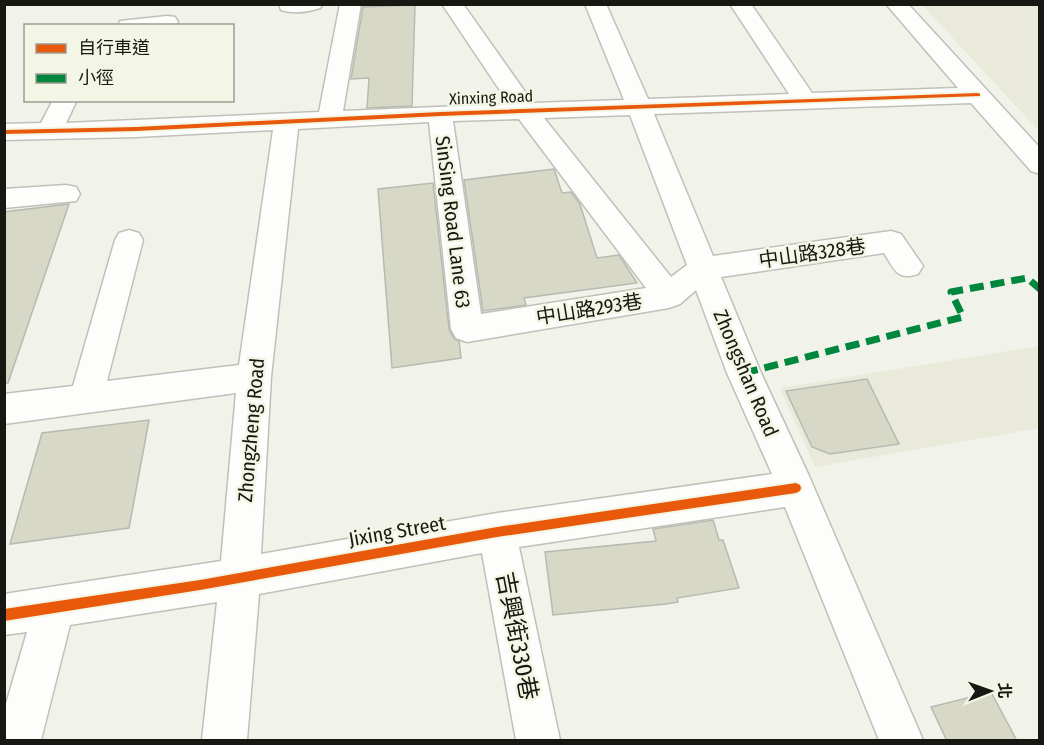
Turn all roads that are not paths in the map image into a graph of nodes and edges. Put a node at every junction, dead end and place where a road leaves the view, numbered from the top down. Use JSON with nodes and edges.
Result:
{"nodes":[{"id":1,"x":313,"y":4,"type":"edge"},
{"id":2,"x":351,"y":4,"type":"edge"},
{"id":3,"x":452,"y":4,"type":"edge"},
{"id":4,"x":595,"y":4,"type":"edge"},
{"id":5,"x":740,"y":4,"type":"edge"},
{"id":6,"x":896,"y":4,"type":"edge"},
{"id":7,"x":288,"y":5,"type":"edge"},
{"id":8,"x":168,"y":17,"type":"edge"},
{"id":9,"x":137,"y":24,"type":"edge"},
{"id":10,"x":284,"y":29,"type":"dead end"},
{"id":11,"x":978,"y":95,"type":"junction"},
{"id":12,"x":805,"y":101,"type":"junction"},
{"id":13,"x":63,"y":102,"type":"edge"},
{"id":14,"x":639,"y":107,"type":"junction"},
{"id":15,"x":526,"y":111,"type":"junction"},
{"id":16,"x":440,"y":114,"type":"junction"},
{"id":17,"x":330,"y":118,"type":"junction"},
{"id":18,"x":286,"y":121,"type":"junction"},
{"id":19,"x":50,"y":131,"type":"junction"},
{"id":20,"x":4,"y":132,"type":"edge"},
{"id":21,"x":1040,"y":165,"type":"edge"},
{"id":22,"x":66,"y":194,"type":"dead end"},
{"id":23,"x":4,"y":199,"type":"edge"},
{"id":24,"x":129,"y":240,"type":"dead end"},
{"id":25,"x":908,"y":266,"type":"dead end"},
{"id":26,"x":702,"y":269,"type":"junction"},
{"id":27,"x":669,"y":296,"type":"junction"},
{"id":28,"x":467,"y":329,"type":"joint"},
{"id":29,"x":254,"y":377,"type":"junction"},
{"id":30,"x":86,"y":398,"type":"junction"},
{"id":31,"x":4,"y":409,"type":"edge"},
{"id":32,"x":795,"y":488,"type":"junction"},
{"id":33,"x":497,"y":532,"type":"junction"},
{"id":34,"x":240,"y":577,"type":"junction"},
{"id":35,"x":54,"y":607,"type":"junction"},
{"id":36,"x":4,"y":615,"type":"edge"},
{"id":37,"x":19,"y":741,"type":"edge"},
{"id":38,"x":225,"y":741,"type":"edge"},
{"id":39,"x":538,"y":741,"type":"edge"},
{"id":40,"x":901,"y":741,"type":"edge"}],
"edges":[{"from":1,"to":7,"type":"street"},
{"from":2,"to":17,"type":"street"},
{"from":3,"to":15,"type":"street"},
{"from":4,"to":14,"type":"street","name":"Zhongshan Road"},
{"from":5,"to":12,"type":"street"},
{"from":6,"to":11,"type":"street"},
{"from":7,"to":10,"type":"street"},
{"from":8,"to":9,"type":"street"},
{"from":11,"to":12,"type":"street","name":"Xinxing Road"},
{"from":11,"to":21,"type":"street"},
{"from":12,"to":14,"type":"street","name":"Xinxing Road"},
{"from":13,"to":19,"type":"street"},
{"from":14,"to":15,"type":"street","name":"Xinxing Road"},
{"from":14,"to":26,"type":"street","name":"Zhongshan Road"},
{"from":15,"to":16,"type":"street","name":"Xinxing Road"},
{"from":15,"to":27,"type":"street"},
{"from":16,"to":17,"type":"street","name":"Xinxing Road"},
{"from":16,"to":28,"type":"street","name":"SinSing Road Lane 63"},
{"from":17,"to":18,"type":"street","name":"Xinxing Road"},
{"from":18,"to":19,"type":"street","name":"Xinxing Road"},
{"from":18,"to":29,"type":"street","name":"Zhongzheng Road"},
{"from":19,"to":20,"type":"street","name":"Xinxing Road"},
{"from":22,"to":23,"type":"street"},
{"from":24,"to":30,"type":"street"},
{"from":25,"to":26,"type":"street","name":"中山路328巷"},
{"from":26,"to":27,"type":"street","name":"中山路293巷"},
{"from":26,"to":32,"type":"street","name":"Zhongshan Road"},
{"from":27,"to":28,"type":"street","name":"中山路293巷"},
{"from":29,"to":30,"type":"street"},
{"from":29,"to":34,"type":"street","name":"Zhongzheng Road"},
{"from":30,"to":31,"type":"street"},
{"from":32,"to":33,"type":"street","name":"Jixing Street"},
{"from":32,"to":40,"type":"street","name":"Zhongshan Road"},
{"from":33,"to":34,"type":"street","name":"Jixing Street"},
{"from":33,"to":39,"type":"street","name":"吉興街330巷"},
{"from":34,"to":35,"type":"street","name":"Jixing Street"},
{"from":34,"to":38,"type":"street","name":"Zhongzheng Road"},
{"from":35,"to":36,"type":"street","name":"Jixing Street"},
{"from":35,"to":37,"type":"street"}]}
